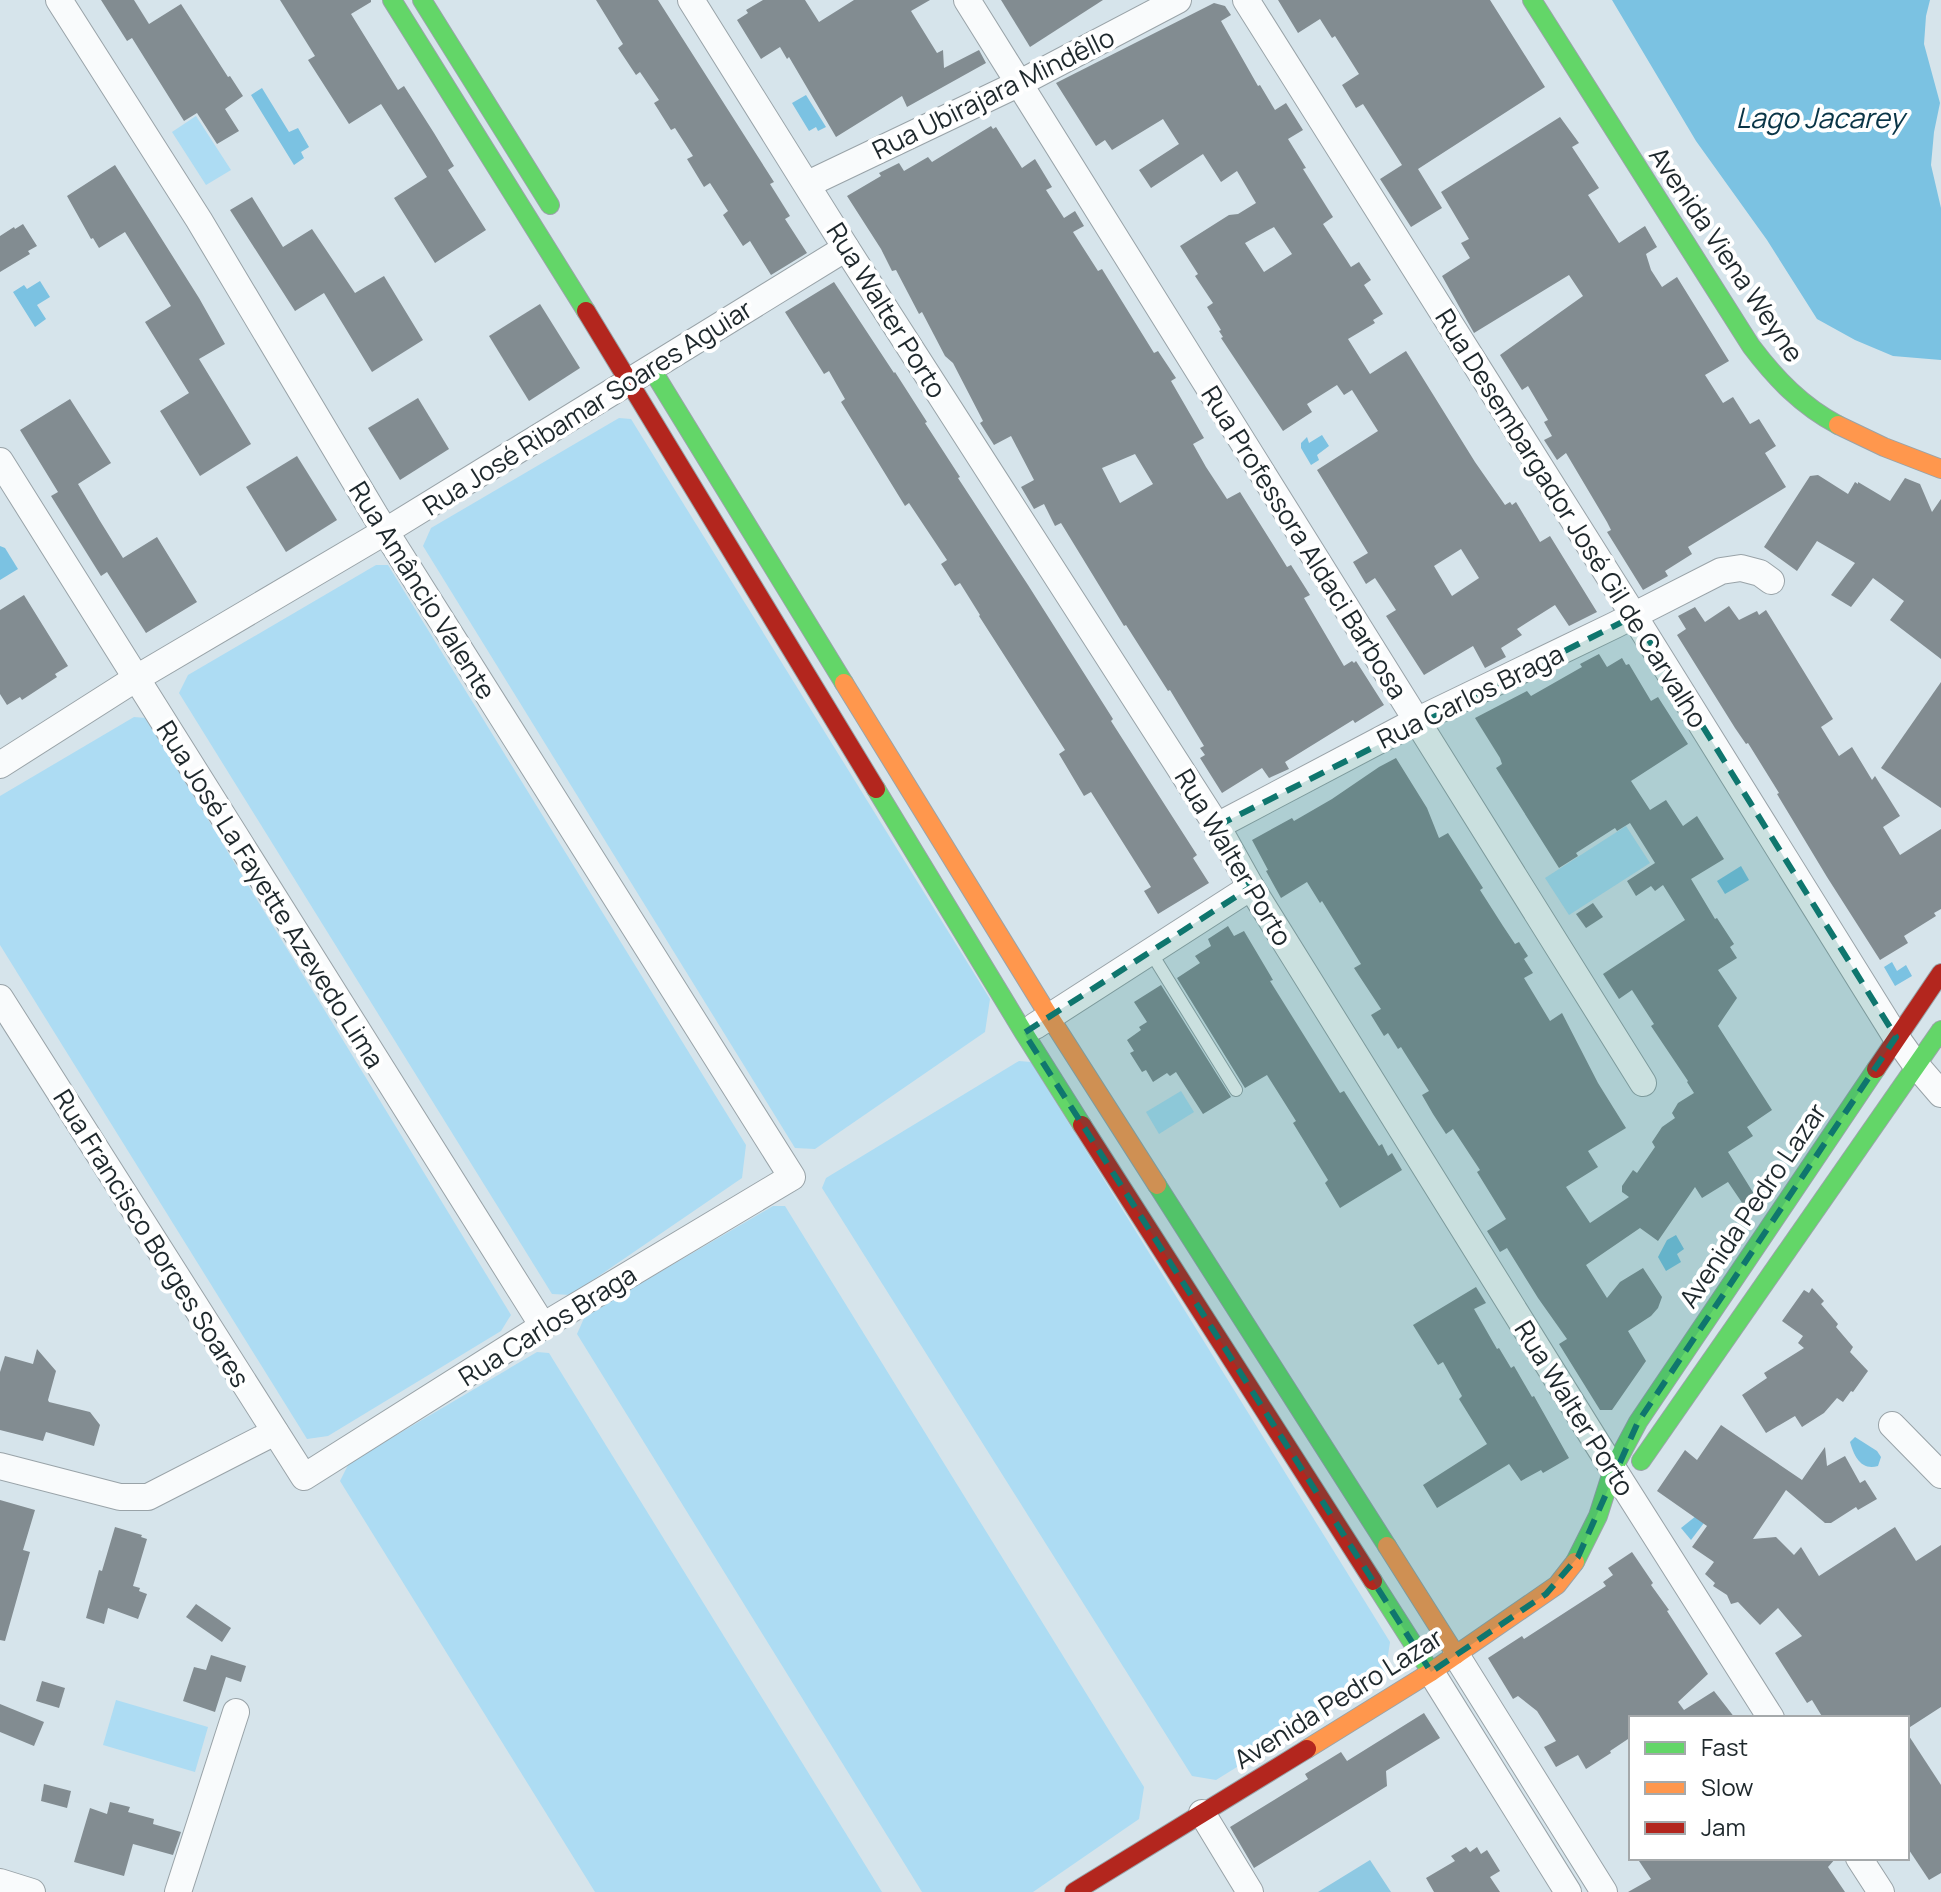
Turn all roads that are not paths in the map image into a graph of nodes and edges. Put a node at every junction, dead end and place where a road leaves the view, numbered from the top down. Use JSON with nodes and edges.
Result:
{"nodes":[{"id":1,"x":59,"y":0,"type":"edge"},
{"id":2,"x":392,"y":0,"type":"edge"},
{"id":3,"x":422,"y":0,"type":"edge"},
{"id":4,"x":691,"y":0,"type":"edge"},
{"id":5,"x":967,"y":0,"type":"edge"},
{"id":6,"x":1178,"y":0,"type":"edge"},
{"id":7,"x":1246,"y":0,"type":"edge"},
{"id":8,"x":1532,"y":0,"type":"edge"},
{"id":9,"x":437,"y":24,"type":"junction"},
{"id":10,"x":414,"y":36,"type":"junction"},
{"id":11,"x":1020,"y":83,"type":"junction"},
{"id":12,"x":808,"y":184,"type":"junction"},
{"id":13,"x":560,"y":222,"type":"dead end"},
{"id":14,"x":846,"y":248,"type":"junction"},
{"id":15,"x":641,"y":368,"type":"junction"},
{"id":16,"x":0,"y":461,"type":"edge"},
{"id":17,"x":1941,"y":469,"type":"edge"},
{"id":18,"x":386,"y":531,"type":"junction"},
{"id":19,"x":1771,"y":581,"type":"dead end"},
{"id":20,"x":1634,"y":616,"type":"junction"},
{"id":21,"x":135,"y":679,"type":"junction"},
{"id":22,"x":1416,"y":721,"type":"junction"},
{"id":23,"x":0,"y":765,"type":"edge"},
{"id":24,"x":1217,"y":826,"type":"junction"},
{"id":25,"x":1251,"y":887,"type":"junction"},
{"id":26,"x":1150,"y":951,"type":"junction"},
{"id":27,"x":1941,"y":973,"type":"edge"},
{"id":28,"x":0,"y":998,"type":"edge"},
{"id":29,"x":1049,"y":1016,"type":"junction"},
{"id":30,"x":1941,"y":1030,"type":"edge"},
{"id":31,"x":1024,"y":1033,"type":"junction"},
{"id":32,"x":1896,"y":1037,"type":"junction"},
{"id":33,"x":1916,"y":1065,"type":"junction"},
{"id":34,"x":1643,"y":1083,"type":"dead end"},
{"id":35,"x":1236,"y":1090,"type":"dead end"},
{"id":36,"x":1941,"y":1094,"type":"edge"},
{"id":37,"x":792,"y":1177,"type":"joint"},
{"id":38,"x":1158,"y":1187,"type":"junction"},
{"id":39,"x":1133,"y":1204,"type":"junction"},
{"id":40,"x":1784,"y":1204,"type":"junction"},
{"id":41,"x":1807,"y":1220,"type":"junction"},
{"id":42,"x":543,"y":1326,"type":"junction"},
{"id":43,"x":1892,"y":1425,"type":"dead end"},
{"id":44,"x":275,"y":1432,"type":"junction"},
{"id":45,"x":1324,"y":1447,"type":"junction"},
{"id":46,"x":1297,"y":1461,"type":"junction"},
{"id":47,"x":0,"y":1466,"type":"edge"},
{"id":48,"x":1941,"y":1475,"type":"edge"},
{"id":49,"x":304,"y":1477,"type":"joint"},
{"id":50,"x":1619,"y":1478,"type":"junction"},
{"id":51,"x":1456,"y":1655,"type":"junction"},
{"id":52,"x":1431,"y":1672,"type":"junction"},
{"id":53,"x":236,"y":1712,"type":"dead end"},
{"id":54,"x":1770,"y":1716,"type":"edge"},
{"id":55,"x":1202,"y":1813,"type":"junction"},
{"id":56,"x":1860,"y":1860,"type":"edge"},
{"id":57,"x":0,"y":1882,"type":"edge"},
{"id":58,"x":32,"y":1892,"type":"edge"},
{"id":59,"x":178,"y":1892,"type":"edge"},
{"id":60,"x":1074,"y":1892,"type":"edge"},
{"id":61,"x":1250,"y":1892,"type":"edge"},
{"id":62,"x":1568,"y":1892,"type":"edge"},
{"id":63,"x":1604,"y":1892,"type":"edge"},
{"id":64,"x":1881,"y":1892,"type":"edge"}],
"edges":[{"from":1,"to":18,"type":"street","name":"Rua Amâncio Valente"},
{"from":2,"to":10,"type":"main road"},
{"from":3,"to":9,"type":"main road"},
{"from":4,"to":12,"type":"street","name":"Rua Walter Porto"},
{"from":5,"to":11,"type":"street","name":"Rua Professora Aldaci Barbosa"},
{"from":6,"to":11,"type":"street","name":"Rua Ubirajara Mindêllo"},
{"from":7,"to":20,"type":"street","name":"Rua Desembargador José Gil de Carvalho"},
{"from":8,"to":17,"type":"main road","name":"Avenida Viena Weyne"},
{"from":9,"to":10,"type":"main road"},
{"from":9,"to":13,"type":"main road"},
{"from":10,"to":15,"type":"main road"},
{"from":11,"to":12,"type":"street","name":"Rua Ubirajara Mindêllo"},
{"from":11,"to":22,"type":"street","name":"Rua Professora Aldaci Barbosa"},
{"from":12,"to":14,"type":"street","name":"Rua Walter Porto"},
{"from":14,"to":15,"type":"street","name":"Rua José Ribamar Soares Aguiar"},
{"from":14,"to":24,"type":"street","name":"Rua Walter Porto"},
{"from":15,"to":18,"type":"street","name":"Rua José Ribamar Soares Aguiar"},
{"from":15,"to":29,"type":"main road"},
{"from":15,"to":31,"type":"main road"},
{"from":16,"to":21,"type":"street","name":"Rua José La Fayette Azevedo Lima"},
{"from":18,"to":21,"type":"street","name":"Rua José Ribamar Soares Aguiar"},
{"from":18,"to":37,"type":"street","name":"Rua Amâncio Valente"},
{"from":19,"to":20,"type":"street","name":"Rua Carlos Braga"},
{"from":20,"to":22,"type":"street","name":"Rua Carlos Braga"},
{"from":20,"to":32,"type":"street","name":"Rua Desembargador José Gil de Carvalho"},
{"from":21,"to":23,"type":"street","name":"Rua José Ribamar Soares Aguiar"},
{"from":21,"to":42,"type":"street","name":"Rua José La Fayette Azevedo Lima"},
{"from":22,"to":24,"type":"street","name":"Rua Carlos Braga"},
{"from":22,"to":34,"type":"street","name":"Rua Professora Aldaci Barbosa"},
{"from":24,"to":25,"type":"street","name":"Rua Walter Porto"},
{"from":25,"to":26,"type":"street"},
{"from":25,"to":50,"type":"street","name":"Rua Walter Porto"},
{"from":26,"to":29,"type":"street"},
{"from":26,"to":35,"type":"lane"},
{"from":27,"to":32,"type":"main road","name":"Avenida Pedro Lazar"},
{"from":28,"to":44,"type":"street","name":"Rua Francisco Borges Soares"},
{"from":29,"to":31,"type":"street"},
{"from":29,"to":38,"type":"main road"},
{"from":30,"to":33,"type":"main road","name":"Avenida Pedro Lazar"},
{"from":31,"to":39,"type":"main road"},
{"from":32,"to":33,"type":"street","name":"Rua Desembargador José Gil de Carvalho"},
{"from":32,"to":40,"type":"main road","name":"Avenida Pedro Lazar"},
{"from":33,"to":36,"type":"street","name":"Rua Desembargador José Gil de Carvalho"},
{"from":33,"to":41,"type":"main road","name":"Avenida Pedro Lazar"},
{"from":37,"to":42,"type":"street","name":"Rua Carlos Braga"},
{"from":38,"to":39,"type":"main road"},
{"from":38,"to":45,"type":"main road"},
{"from":39,"to":46,"type":"main road"},
{"from":40,"to":41,"type":"main road"},
{"from":40,"to":50,"type":"main road","name":"Avenida Pedro Lazar"},
{"from":41,"to":50,"type":"main road","name":"Avenida Pedro Lazar"},
{"from":42,"to":49,"type":"street","name":"Rua Carlos Braga"},
{"from":43,"to":48,"type":"street"},
{"from":44,"to":47,"type":"street"},
{"from":44,"to":49,"type":"street","name":"Rua Francisco Borges Soares"},
{"from":45,"to":46,"type":"main road"},
{"from":45,"to":51,"type":"main road"},
{"from":46,"to":52,"type":"main road"},
{"from":50,"to":51,"type":"main road","name":"Avenida Pedro Lazar"},
{"from":50,"to":54,"type":"street","name":"Rua Walter Porto"},
{"from":51,"to":52,"type":"main road","name":"Avenida Pedro Lazar"},
{"from":51,"to":63,"type":"street"},
{"from":52,"to":55,"type":"main road","name":"Avenida Pedro Lazar"},
{"from":52,"to":62,"type":"street"},
{"from":53,"to":59,"type":"street"},
{"from":55,"to":60,"type":"main road","name":"Avenida Pedro Lazar"},
{"from":55,"to":61,"type":"street"},
{"from":56,"to":64,"type":"street"},
{"from":57,"to":58,"type":"street"}]}
